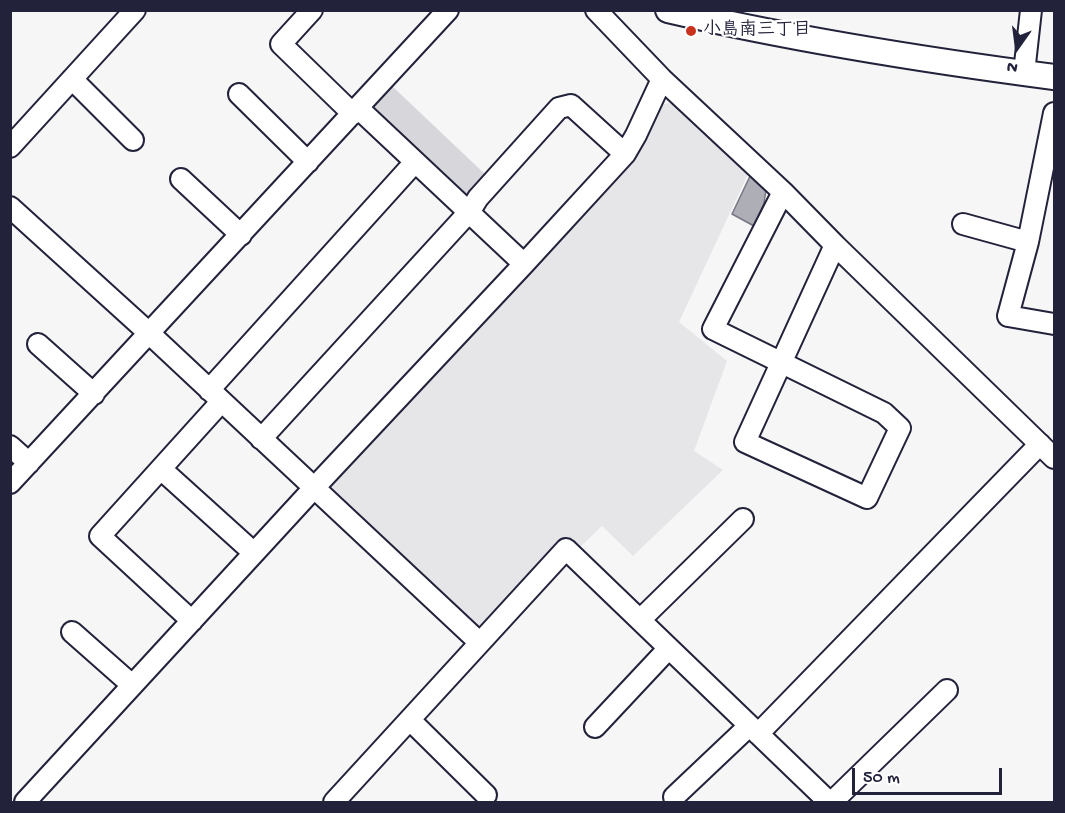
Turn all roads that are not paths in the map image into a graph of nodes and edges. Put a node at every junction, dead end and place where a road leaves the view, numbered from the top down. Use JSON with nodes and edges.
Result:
{"nodes":[{"id":1,"x":135,"y":10,"type":"edge"},
{"id":2,"x":312,"y":10,"type":"edge"},
{"id":3,"x":448,"y":10,"type":"edge"},
{"id":4,"x":596,"y":10,"type":"edge"},
{"id":5,"x":668,"y":10,"type":"edge"},
{"id":6,"x":1031,"y":10,"type":"edge"},
{"id":7,"x":1024,"y":73,"type":"junction"},
{"id":8,"x":1054,"y":77,"type":"edge"},
{"id":9,"x":72,"y":79,"type":"junction"},
{"id":10,"x":662,"y":79,"type":"junction"},
{"id":11,"x":239,"y":94,"type":"dead end"},
{"id":12,"x":355,"y":111,"type":"junction"},
{"id":13,"x":1054,"y":113,"type":"edge"},
{"id":14,"x":133,"y":140,"type":"dead end"},
{"id":15,"x":10,"y":147,"type":"edge"},
{"id":16,"x":625,"y":154,"type":"junction"},
{"id":17,"x":308,"y":162,"type":"junction"},
{"id":18,"x":415,"y":162,"type":"junction"},
{"id":19,"x":181,"y":179,"type":"dead end"},
{"id":20,"x":783,"y":192,"type":"junction"},
{"id":21,"x":10,"y":207,"type":"edge"},
{"id":22,"x":470,"y":211,"type":"junction"},
{"id":23,"x":963,"y":224,"type":"dead end"},
{"id":24,"x":241,"y":235,"type":"junction"},
{"id":25,"x":1028,"y":242,"type":"junction"},
{"id":26,"x":835,"y":245,"type":"junction"},
{"id":27,"x":524,"y":264,"type":"junction"},
{"id":28,"x":1054,"y":324,"type":"edge"},
{"id":29,"x":150,"y":334,"type":"junction"},
{"id":30,"x":38,"y":344,"type":"dead end"},
{"id":31,"x":782,"y":363,"type":"junction"},
{"id":32,"x":94,"y":394,"type":"junction"},
{"id":33,"x":215,"y":396,"type":"junction"},
{"id":34,"x":261,"y":439,"type":"junction"},
{"id":35,"x":1040,"y":444,"type":"junction"},
{"id":36,"x":10,"y":446,"type":"edge"},
{"id":37,"x":1054,"y":458,"type":"edge"},
{"id":38,"x":29,"y":463,"type":"junction"},
{"id":39,"x":160,"y":469,"type":"junction"},
{"id":40,"x":10,"y":483,"type":"edge"},
{"id":41,"x":313,"y":489,"type":"junction"},
{"id":42,"x":743,"y":519,"type":"dead end"},
{"id":43,"x":254,"y":553,"type":"junction"},
{"id":44,"x":192,"y":621,"type":"junction"},
{"id":45,"x":640,"y":621,"type":"junction"},
{"id":46,"x":72,"y":632,"type":"dead end"},
{"id":47,"x":479,"y":642,"type":"junction"},
{"id":48,"x":669,"y":648,"type":"junction"},
{"id":49,"x":132,"y":685,"type":"junction"},
{"id":50,"x":947,"y":690,"type":"dead end"},
{"id":51,"x":410,"y":720,"type":"junction"},
{"id":52,"x":595,"y":727,"type":"dead end"},
{"id":53,"x":754,"y":730,"type":"junction"},
{"id":54,"x":486,"y":795,"type":"dead end"},
{"id":55,"x":674,"y":797,"type":"dead end"},
{"id":56,"x":346,"y":799,"type":"edge"},
{"id":57,"x":25,"y":802,"type":"edge"},
{"id":58,"x":830,"y":802,"type":"edge"}],
"edges":[{"from":1,"to":9,"type":"street"},
{"from":2,"to":12,"type":"street"},
{"from":3,"to":12,"type":"street"},
{"from":4,"to":10,"type":"street"},
{"from":5,"to":7,"type":"street"},
{"from":6,"to":7,"type":"street"},
{"from":7,"to":8,"type":"street"},
{"from":9,"to":14,"type":"street"},
{"from":9,"to":15,"type":"street"},
{"from":10,"to":16,"type":"street"},
{"from":10,"to":20,"type":"street"},
{"from":11,"to":17,"type":"street"},
{"from":12,"to":17,"type":"street"},
{"from":12,"to":18,"type":"street"},
{"from":13,"to":25,"type":"street"},
{"from":16,"to":22,"type":"street"},
{"from":16,"to":27,"type":"street"},
{"from":17,"to":24,"type":"street"},
{"from":18,"to":22,"type":"street"},
{"from":18,"to":33,"type":"street"},
{"from":19,"to":24,"type":"street"},
{"from":20,"to":26,"type":"street"},
{"from":20,"to":31,"type":"street"},
{"from":21,"to":29,"type":"street"},
{"from":22,"to":27,"type":"street"},
{"from":22,"to":34,"type":"street"},
{"from":23,"to":25,"type":"street"},
{"from":24,"to":29,"type":"street"},
{"from":25,"to":28,"type":"street"},
{"from":26,"to":31,"type":"street"},
{"from":26,"to":35,"type":"street"},
{"from":27,"to":41,"type":"street"},
{"from":29,"to":32,"type":"street"},
{"from":29,"to":33,"type":"street"},
{"from":30,"to":32,"type":"street"},
{"from":31,"to":31,"type":"street"},
{"from":32,"to":38,"type":"street"},
{"from":33,"to":34,"type":"street"},
{"from":33,"to":39,"type":"street"},
{"from":34,"to":41,"type":"street"},
{"from":35,"to":37,"type":"street"},
{"from":35,"to":53,"type":"street"},
{"from":36,"to":38,"type":"street"},
{"from":38,"to":40,"type":"street"},
{"from":39,"to":43,"type":"street"},
{"from":39,"to":44,"type":"street"},
{"from":41,"to":43,"type":"street"},
{"from":41,"to":47,"type":"street"},
{"from":42,"to":45,"type":"street"},
{"from":43,"to":44,"type":"street"},
{"from":44,"to":49,"type":"street"},
{"from":45,"to":47,"type":"street"},
{"from":45,"to":48,"type":"street"},
{"from":46,"to":49,"type":"street"},
{"from":47,"to":51,"type":"street"},
{"from":48,"to":52,"type":"street"},
{"from":48,"to":53,"type":"street"},
{"from":49,"to":57,"type":"street"},
{"from":50,"to":58,"type":"street"},
{"from":51,"to":54,"type":"street"},
{"from":51,"to":56,"type":"street"},
{"from":53,"to":55,"type":"street"},
{"from":53,"to":58,"type":"street"}]}
